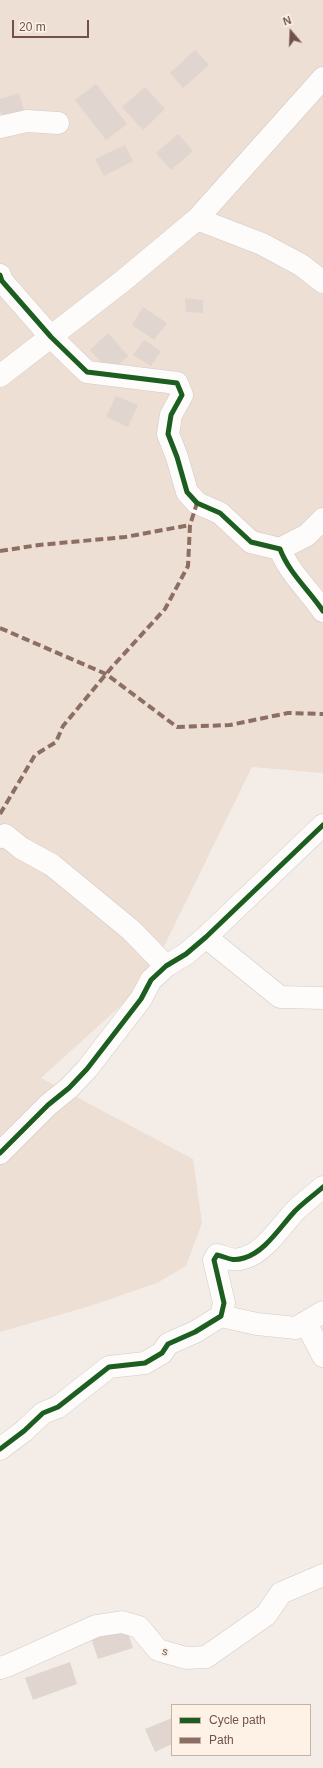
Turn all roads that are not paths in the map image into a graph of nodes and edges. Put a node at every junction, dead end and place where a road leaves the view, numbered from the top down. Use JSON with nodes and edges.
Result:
{"nodes":[{"id":1,"x":323,"y":78,"type":"edge"},
{"id":2,"x":58,"y":124,"type":"dead end"},
{"id":3,"x":0,"y":127,"type":"edge"},
{"id":4,"x":197,"y":219,"type":"junction"},
{"id":5,"x":0,"y":275,"type":"edge"},
{"id":6,"x":323,"y":282,"type":"edge"},
{"id":7,"x":51,"y":338,"type":"junction"},
{"id":8,"x":0,"y":376,"type":"edge"},
{"id":9,"x":323,"y":519,"type":"edge"},
{"id":10,"x":280,"y":549,"type":"junction"},
{"id":11,"x":323,"y":611,"type":"edge"},
{"id":12,"x":323,"y":825,"type":"edge"},
{"id":13,"x":0,"y":837,"type":"edge"},
{"id":14,"x":206,"y":937,"type":"junction"},
{"id":15,"x":166,"y":966,"type":"junction"},
{"id":16,"x":323,"y":998,"type":"edge"},
{"id":17,"x":0,"y":1153,"type":"edge"},
{"id":18,"x":323,"y":1186,"type":"edge"},
{"id":19,"x":221,"y":1316,"type":"junction"},
{"id":20,"x":315,"y":1318,"type":"edge"},
{"id":21,"x":323,"y":1356,"type":"edge"},
{"id":22,"x":0,"y":1449,"type":"edge"},
{"id":23,"x":323,"y":1575,"type":"edge"},
{"id":24,"x":0,"y":1668,"type":"edge"}],
"edges":[{"from":1,"to":4,"type":"street"},
{"from":2,"to":3,"type":"street"},
{"from":4,"to":6,"type":"street"},
{"from":4,"to":7,"type":"street"},
{"from":5,"to":7,"type":"street"},
{"from":7,"to":8,"type":"street"},
{"from":7,"to":10,"type":"street"},
{"from":9,"to":10,"type":"street"},
{"from":10,"to":11,"type":"street"},
{"from":12,"to":14,"type":"street"},
{"from":13,"to":15,"type":"street"},
{"from":14,"to":15,"type":"street"},
{"from":14,"to":16,"type":"street"},
{"from":15,"to":17,"type":"street"},
{"from":18,"to":19,"type":"street"},
{"from":19,"to":20,"type":"street"},
{"from":19,"to":22,"type":"street"},
{"from":20,"to":21,"type":"street"},
{"from":23,"to":24,"type":"street","name":"s"}]}
